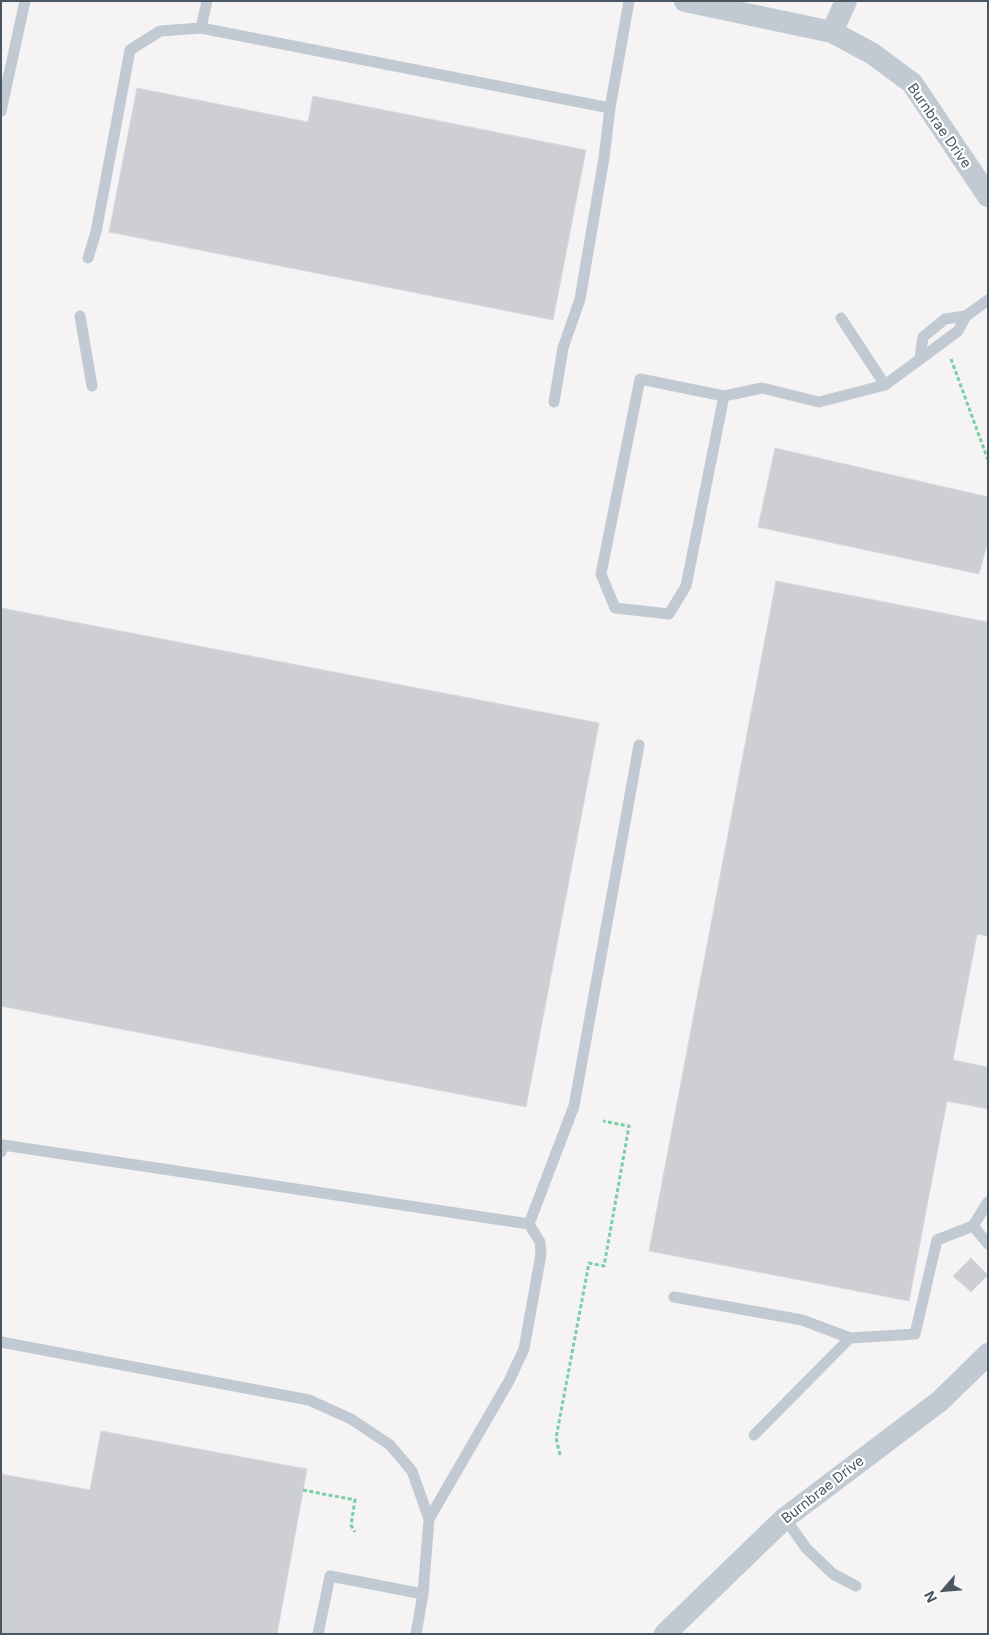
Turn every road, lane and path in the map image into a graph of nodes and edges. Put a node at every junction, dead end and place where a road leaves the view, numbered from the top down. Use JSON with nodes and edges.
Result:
{"nodes":[{"id":1,"x":25,"y":1,"type":"edge"},
{"id":2,"x":207,"y":1,"type":"edge"},
{"id":3,"x":629,"y":1,"type":"edge"},
{"id":4,"x":685,"y":1,"type":"edge"},
{"id":5,"x":844,"y":5,"type":"edge"},
{"id":6,"x":201,"y":28,"type":"junction"},
{"id":7,"x":832,"y":32,"type":"junction"},
{"id":8,"x":610,"y":108,"type":"junction"},
{"id":9,"x":1,"y":112,"type":"edge"},
{"id":10,"x":988,"y":196,"type":"edge"},
{"id":11,"x":88,"y":258,"type":"dead end"},
{"id":12,"x":988,"y":300,"type":"edge"},
{"id":13,"x":80,"y":316,"type":"dead end"},
{"id":14,"x":966,"y":316,"type":"junction"},
{"id":15,"x":842,"y":318,"type":"dead end"},
{"id":16,"x":948,"y":351,"type":"dead end"},
{"id":17,"x":920,"y":358,"type":"junction"},
{"id":18,"x":885,"y":384,"type":"junction"},
{"id":19,"x":92,"y":386,"type":"dead end"},
{"id":20,"x":724,"y":396,"type":"junction"},
{"id":21,"x":554,"y":402,"type":"dead end"},
{"id":22,"x":988,"y":460,"type":"edge"},
{"id":23,"x":639,"y":745,"type":"dead end"},
{"id":24,"x":603,"y":1121,"type":"dead end"},
{"id":25,"x":2,"y":1149,"type":"edge"},
{"id":26,"x":988,"y":1202,"type":"edge"},
{"id":27,"x":529,"y":1224,"type":"junction"},
{"id":28,"x":973,"y":1226,"type":"junction"},
{"id":29,"x":988,"y":1244,"type":"edge"},
{"id":30,"x":674,"y":1297,"type":"dead end"},
{"id":31,"x":850,"y":1338,"type":"junction"},
{"id":32,"x":1,"y":1342,"type":"edge"},
{"id":33,"x":988,"y":1354,"type":"edge"},
{"id":34,"x":754,"y":1435,"type":"dead end"},
{"id":35,"x":560,"y":1455,"type":"dead end"},
{"id":36,"x":303,"y":1490,"type":"dead end"},
{"id":37,"x":785,"y":1518,"type":"junction"},
{"id":38,"x":429,"y":1519,"type":"junction"},
{"id":39,"x":355,"y":1532,"type":"dead end"},
{"id":40,"x":856,"y":1586,"type":"dead end"},
{"id":41,"x":423,"y":1594,"type":"junction"},
{"id":42,"x":318,"y":1634,"type":"edge"},
{"id":43,"x":416,"y":1634,"type":"edge"},
{"id":44,"x":665,"y":1634,"type":"edge"}],
"edges":[{"from":1,"to":9,"type":"lane"},
{"from":2,"to":6,"type":"lane"},
{"from":3,"to":8,"type":"lane"},
{"from":4,"to":7,"type":"street","name":"Burnbrae Drive"},
{"from":5,"to":7,"type":"street"},
{"from":6,"to":8,"type":"lane"},
{"from":6,"to":11,"type":"lane"},
{"from":7,"to":10,"type":"street","name":"Burnbrae Drive"},
{"from":8,"to":21,"type":"lane"},
{"from":12,"to":14,"type":"lane"},
{"from":13,"to":19,"type":"lane"},
{"from":14,"to":17,"type":"lane"},
{"from":14,"to":17,"type":"lane"},
{"from":15,"to":18,"type":"lane"},
{"from":16,"to":22,"type":"path"},
{"from":17,"to":18,"type":"lane"},
{"from":18,"to":20,"type":"lane"},
{"from":20,"to":20,"type":"lane"},
{"from":23,"to":27,"type":"lane"},
{"from":24,"to":35,"type":"path"},
{"from":25,"to":27,"type":"lane"},
{"from":26,"to":28,"type":"lane"},
{"from":27,"to":38,"type":"lane"},
{"from":28,"to":29,"type":"lane"},
{"from":28,"to":31,"type":"lane"},
{"from":30,"to":31,"type":"lane"},
{"from":31,"to":34,"type":"lane"},
{"from":32,"to":38,"type":"lane"},
{"from":33,"to":37,"type":"street","name":"Burnbrae Drive"},
{"from":36,"to":39,"type":"path"},
{"from":37,"to":40,"type":"lane"},
{"from":37,"to":44,"type":"street","name":"Burnbrae Drive"},
{"from":38,"to":41,"type":"lane"},
{"from":41,"to":42,"type":"lane"},
{"from":41,"to":43,"type":"lane"}]}
